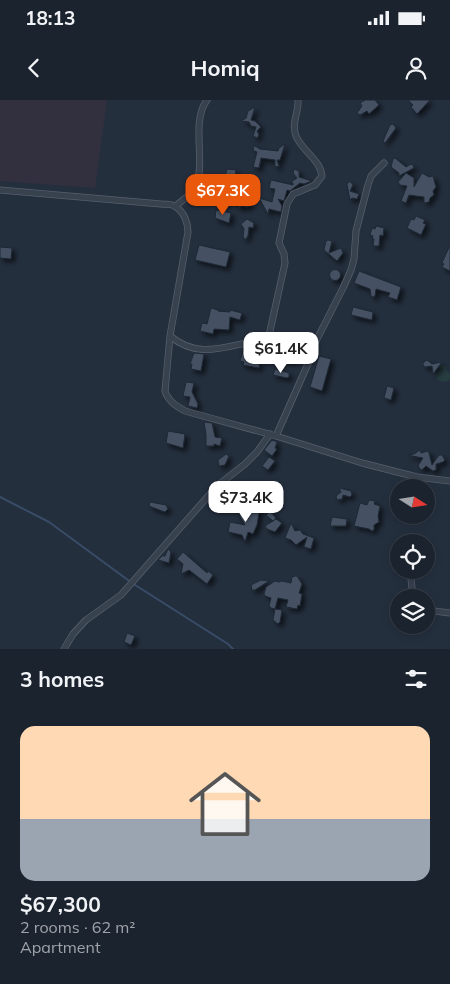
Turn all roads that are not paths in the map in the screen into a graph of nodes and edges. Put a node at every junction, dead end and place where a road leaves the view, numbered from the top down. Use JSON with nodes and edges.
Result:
{"nodes":[{"id":1,"x":207,"y":100,"type":"edge"},
{"id":2,"x":298,"y":100,"type":"edge"},
{"id":3,"x":384,"y":163,"type":"dead end"},
{"id":4,"x":0,"y":190,"type":"edge"},
{"id":5,"x":176,"y":206,"type":"junction"},
{"id":6,"x":170,"y":336,"type":"junction"},
{"id":7,"x":268,"y":340,"type":"junction"},
{"id":8,"x":315,"y":343,"type":"junction"},
{"id":9,"x":273,"y":435,"type":"junction"},
{"id":10,"x":450,"y":481,"type":"edge"},
{"id":11,"x":411,"y":579,"type":"dead end"},
{"id":12,"x":412,"y":589,"type":"edge"},
{"id":13,"x":435,"y":611,"type":"edge"},
{"id":14,"x":450,"y":613,"type":"edge"},
{"id":15,"x":64,"y":649,"type":"edge"}],
"edges":[{"from":1,"to":5,"type":"street"},
{"from":2,"to":7,"type":"street"},
{"from":3,"to":8,"type":"street"},
{"from":4,"to":5,"type":"street"},
{"from":5,"to":6,"type":"street"},
{"from":6,"to":7,"type":"street"},
{"from":6,"to":9,"type":"street"},
{"from":7,"to":8,"type":"street"},
{"from":8,"to":9,"type":"street"},
{"from":9,"to":10,"type":"street"},
{"from":9,"to":15,"type":"street"},
{"from":11,"to":12,"type":"street"},
{"from":13,"to":14,"type":"street"}]}
